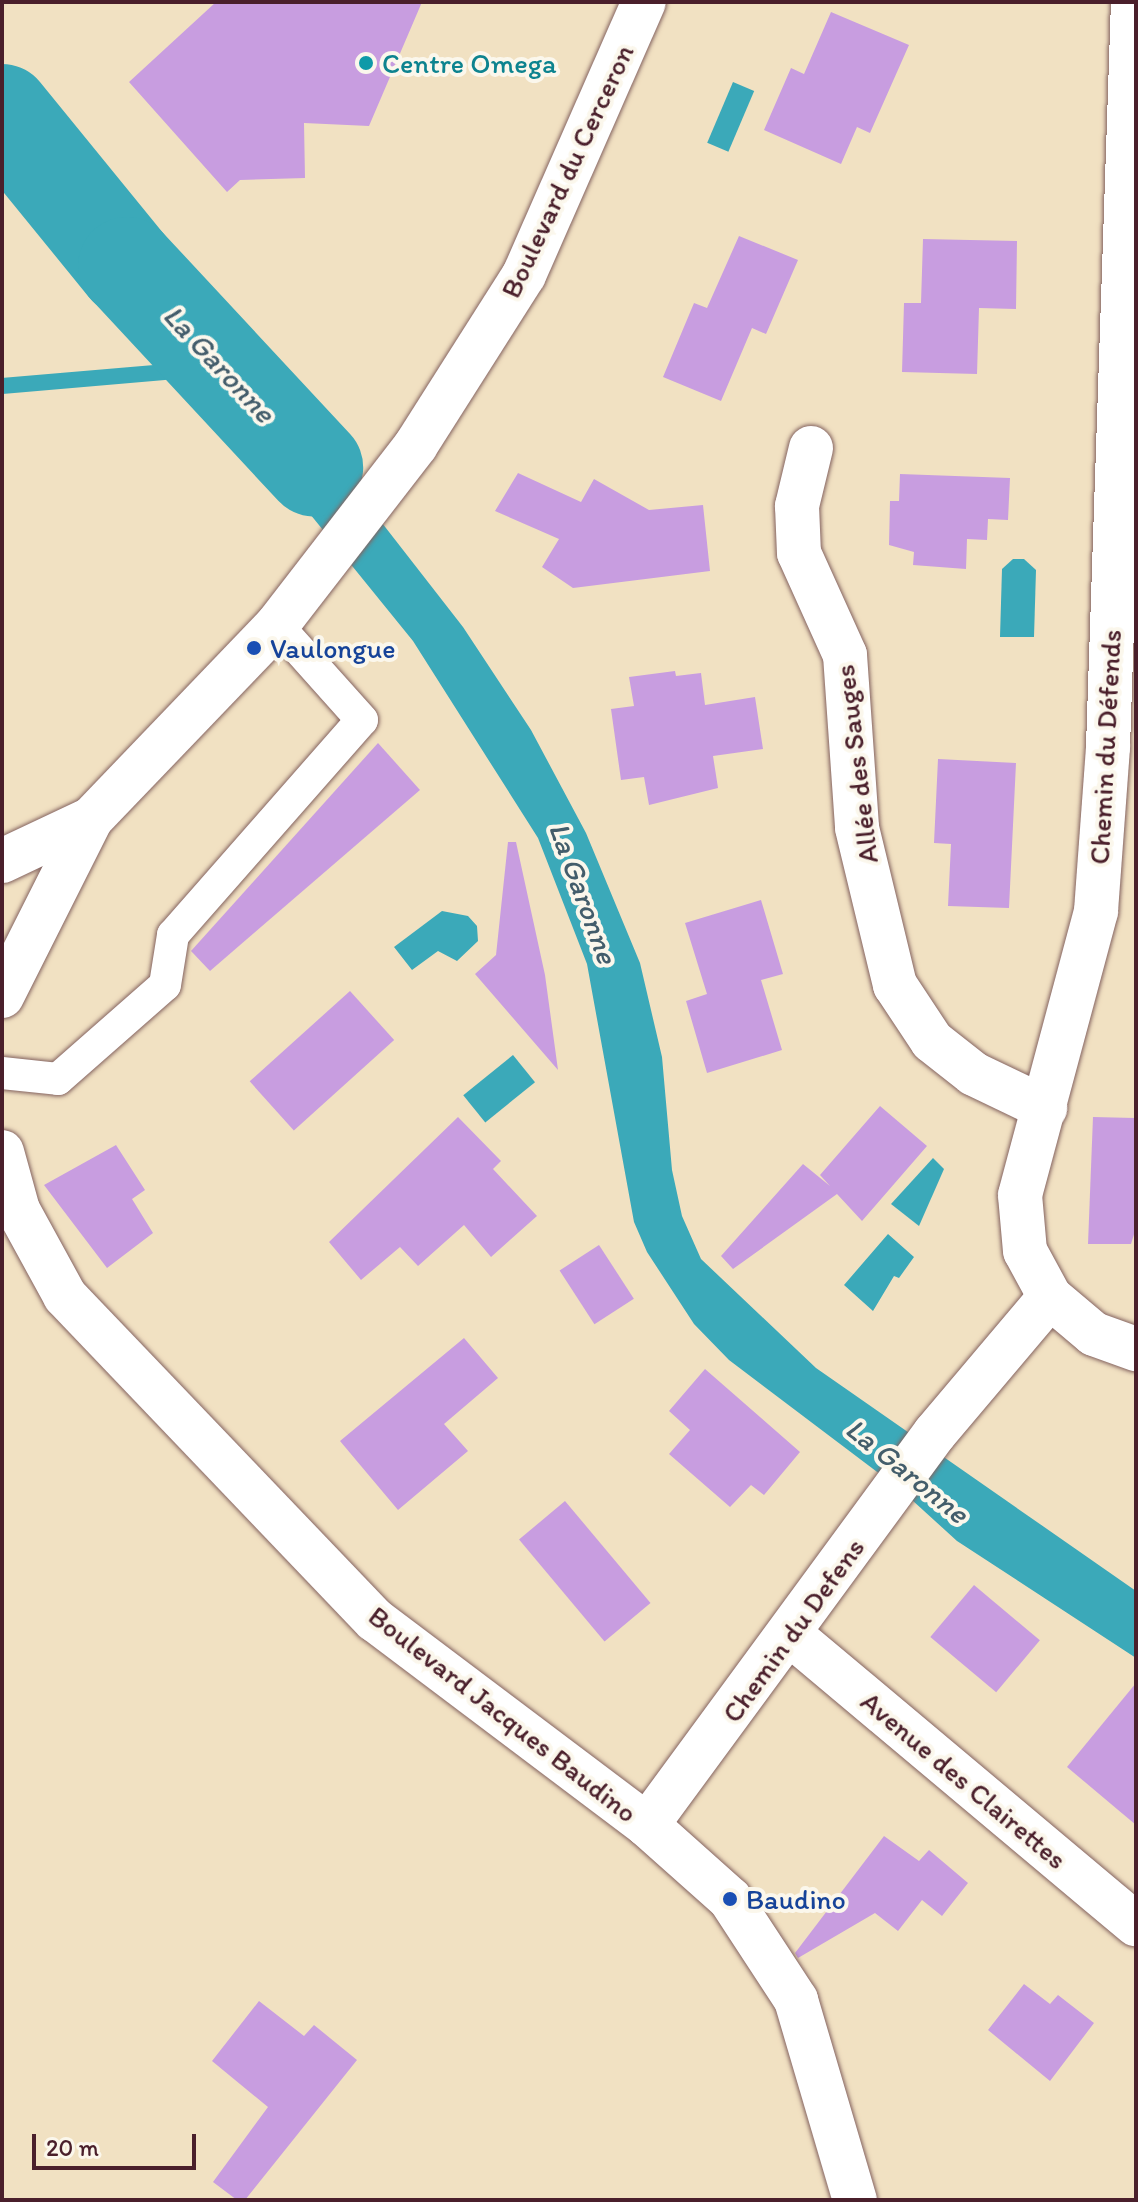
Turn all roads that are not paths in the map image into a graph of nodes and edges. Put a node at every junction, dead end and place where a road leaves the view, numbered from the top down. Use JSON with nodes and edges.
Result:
{"nodes":[{"id":1,"x":644,"y":2,"type":"edge"},
{"id":2,"x":1133,"y":2,"type":"edge"},
{"id":3,"x":811,"y":448,"type":"dead end"},
{"id":4,"x":277,"y":625,"type":"junction"},
{"id":5,"x":91,"y":819,"type":"junction"},
{"id":6,"x":2,"y":861,"type":"edge"},
{"id":7,"x":2,"y":996,"type":"edge"},
{"id":8,"x":2,"y":1073,"type":"edge"},
{"id":9,"x":1045,"y":1108,"type":"junction"},
{"id":10,"x":2,"y":1152,"type":"edge"},
{"id":11,"x":1050,"y":1297,"type":"junction"},
{"id":12,"x":1136,"y":1349,"type":"edge"},
{"id":13,"x":791,"y":1635,"type":"junction"},
{"id":14,"x":647,"y":1825,"type":"junction"},
{"id":15,"x":1136,"y":1924,"type":"edge"},
{"id":16,"x":855,"y":2200,"type":"edge"}],
"edges":[{"from":1,"to":4,"type":"street","name":"Boulevard du Cerceron"},
{"from":2,"to":9,"type":"street","name":"Chemin du Défends"},
{"from":3,"to":9,"type":"street","name":"Allée des Sauges"},
{"from":4,"to":5,"type":"street","name":"Boulevard du Cerceron"},
{"from":4,"to":8,"type":"lane"},
{"from":5,"to":6,"type":"street","name":"Boulevard du Cerceron"},
{"from":5,"to":7,"type":"street","name":"Boulevard du Cerceron"},
{"from":9,"to":11,"type":"street","name":"Chemin du Défends"},
{"from":10,"to":14,"type":"street","name":"Boulevard Jacques Baudino"},
{"from":11,"to":12,"type":"street"},
{"from":11,"to":13,"type":"street","name":"Chemin du Defens"},
{"from":13,"to":14,"type":"street","name":"Chemin du Defens"},
{"from":13,"to":15,"type":"street","name":"Avenue des Clairettes"},
{"from":14,"to":16,"type":"street","name":"Boulevard Jacques Baudino"}]}
